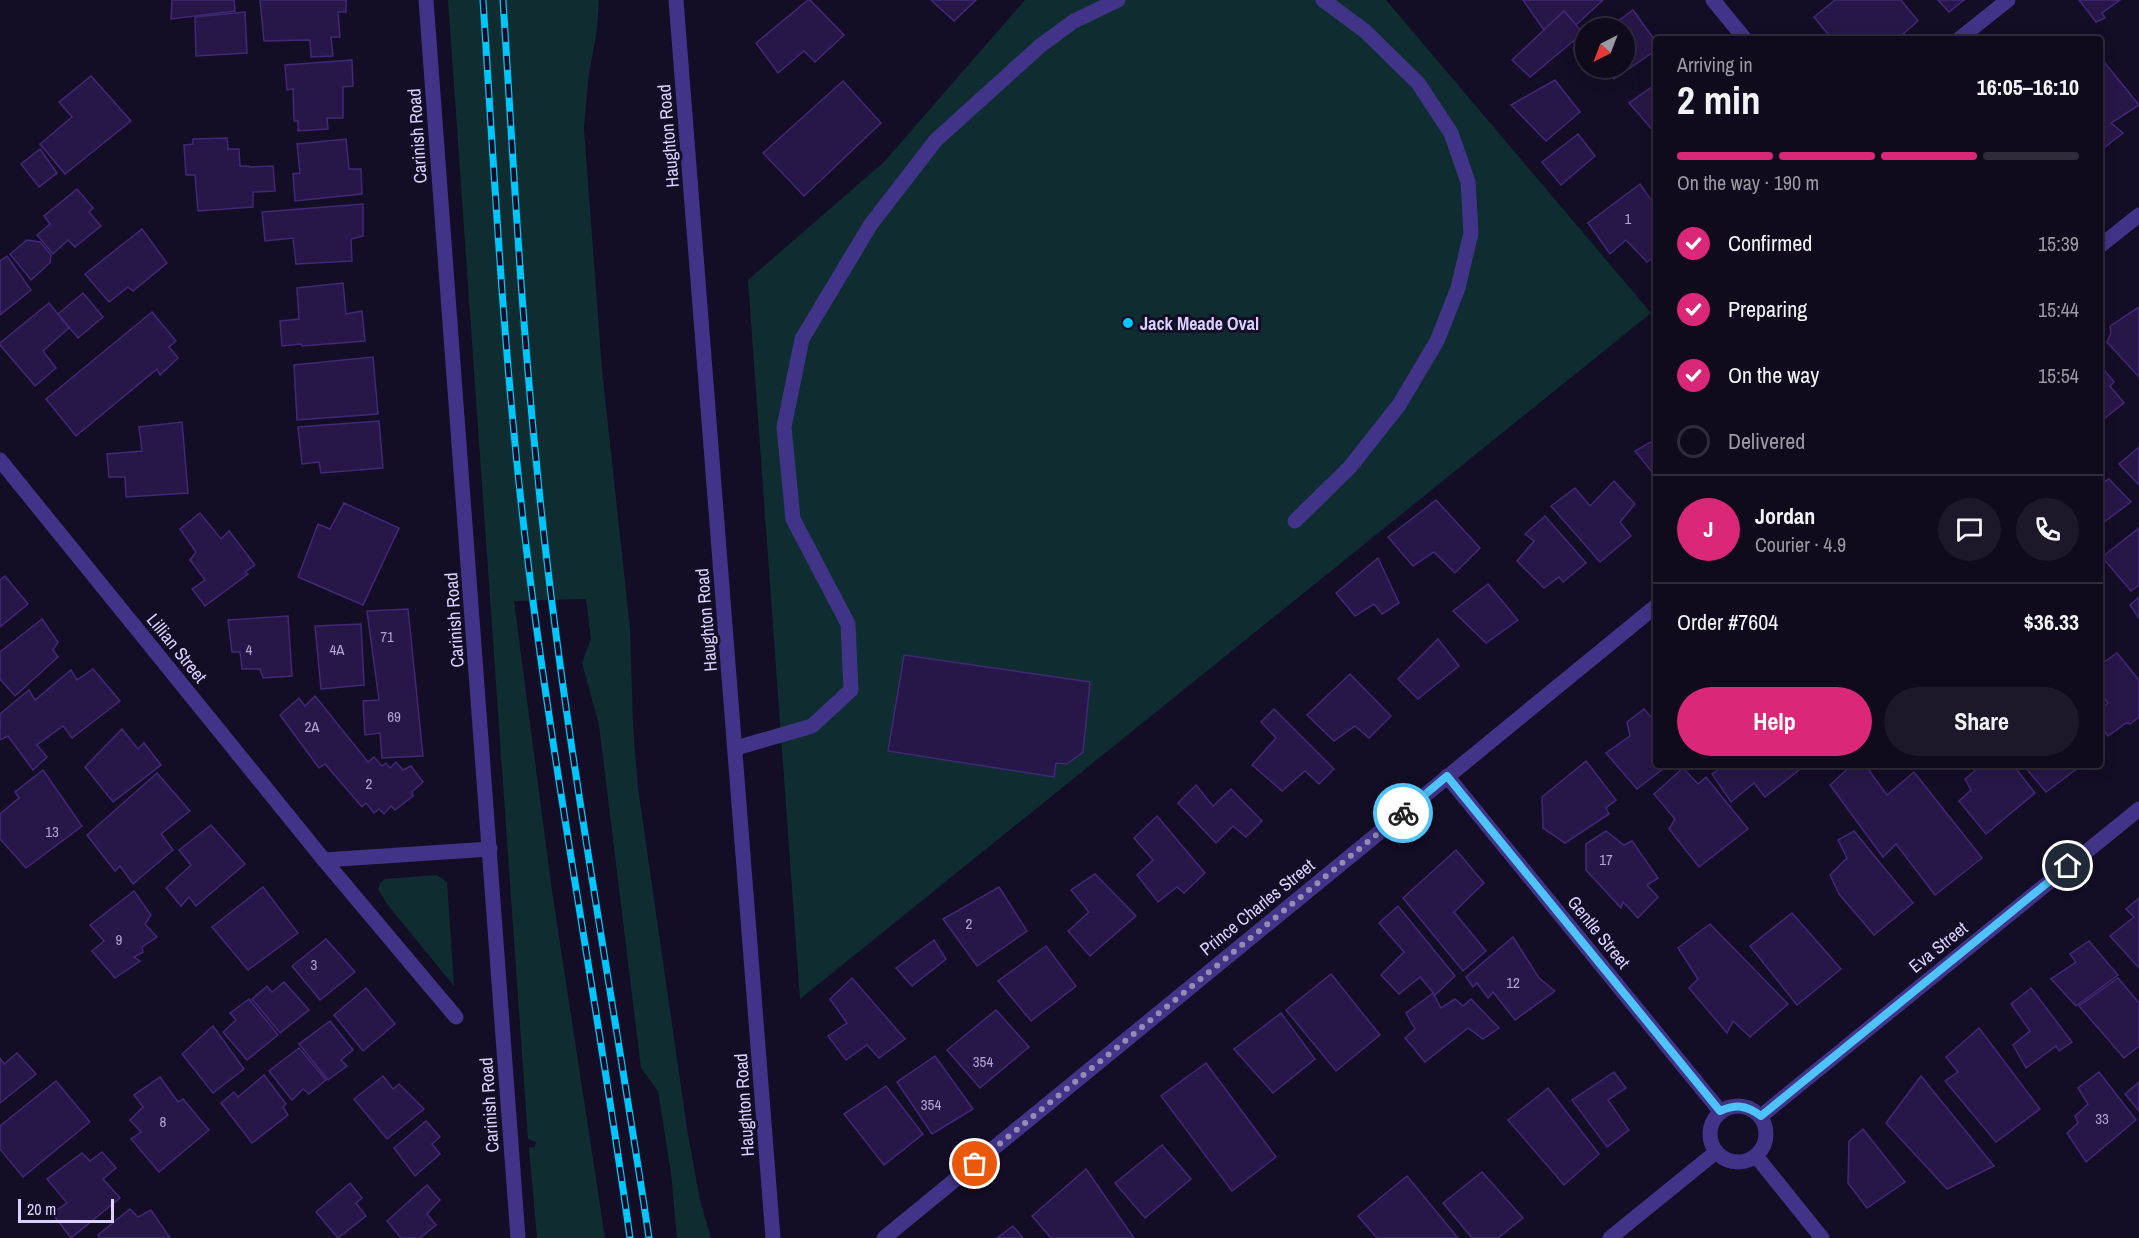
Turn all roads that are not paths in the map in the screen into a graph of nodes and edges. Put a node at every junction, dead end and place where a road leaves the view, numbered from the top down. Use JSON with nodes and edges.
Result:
{"nodes":[{"id":1,"x":426,"y":0,"type":"edge"},
{"id":2,"x":676,"y":0,"type":"edge"},
{"id":3,"x":1118,"y":0,"type":"edge"},
{"id":4,"x":1323,"y":0,"type":"edge"},
{"id":5,"x":1713,"y":0,"type":"edge"},
{"id":6,"x":2008,"y":0,"type":"edge"},
{"id":7,"x":1743,"y":36,"type":"edge"},
{"id":8,"x":1963,"y":36,"type":"edge"},
{"id":9,"x":2139,"y":215,"type":"edge"},
{"id":10,"x":2103,"y":244,"type":"edge"},
{"id":11,"x":0,"y":460,"type":"edge"},
{"id":12,"x":1295,"y":521,"type":"dead end"},
{"id":13,"x":1653,"y":608,"type":"edge"},
{"id":14,"x":736,"y":748,"type":"junction"},
{"id":15,"x":1447,"y":776,"type":"junction"},
{"id":16,"x":2139,"y":809,"type":"edge"},
{"id":17,"x":490,"y":849,"type":"junction"},
{"id":18,"x":324,"y":861,"type":"junction"},
{"id":19,"x":456,"y":1017,"type":"dead end"},
{"id":20,"x":1720,"y":1111,"type":"junction"},
{"id":21,"x":1761,"y":1116,"type":"junction"},
{"id":22,"x":1716,"y":1152,"type":"junction"},
{"id":23,"x":1756,"y":1156,"type":"junction"},
{"id":24,"x":518,"y":1238,"type":"edge"},
{"id":25,"x":774,"y":1238,"type":"edge"},
{"id":26,"x":884,"y":1238,"type":"edge"},
{"id":27,"x":1610,"y":1238,"type":"edge"},
{"id":28,"x":1822,"y":1238,"type":"edge"}],
"edges":[{"from":1,"to":17,"type":"street","name":"Carinish Road"},
{"from":2,"to":14,"type":"street","name":"Haughton Road"},
{"from":3,"to":14,"type":"street"},
{"from":4,"to":12,"type":"street"},
{"from":5,"to":7,"type":"street"},
{"from":6,"to":8,"type":"street"},
{"from":9,"to":10,"type":"street"},
{"from":11,"to":18,"type":"street","name":"Lillian Street"},
{"from":13,"to":15,"type":"street","name":"Prince Charles Street"},
{"from":14,"to":25,"type":"street","name":"Haughton Road"},
{"from":15,"to":20,"type":"street","name":"Gentle Street"},
{"from":15,"to":26,"type":"street","name":"Prince Charles Street"},
{"from":16,"to":21,"type":"street","name":"Eva Street"},
{"from":17,"to":18,"type":"street"},
{"from":17,"to":24,"type":"street","name":"Carinish Road"},
{"from":18,"to":19,"type":"street","name":"Lillian Street"},
{"from":20,"to":21,"type":"street"},
{"from":20,"to":22,"type":"street"},
{"from":21,"to":23,"type":"street"},
{"from":22,"to":23,"type":"street"},
{"from":22,"to":27,"type":"street"},
{"from":23,"to":28,"type":"street"}]}
